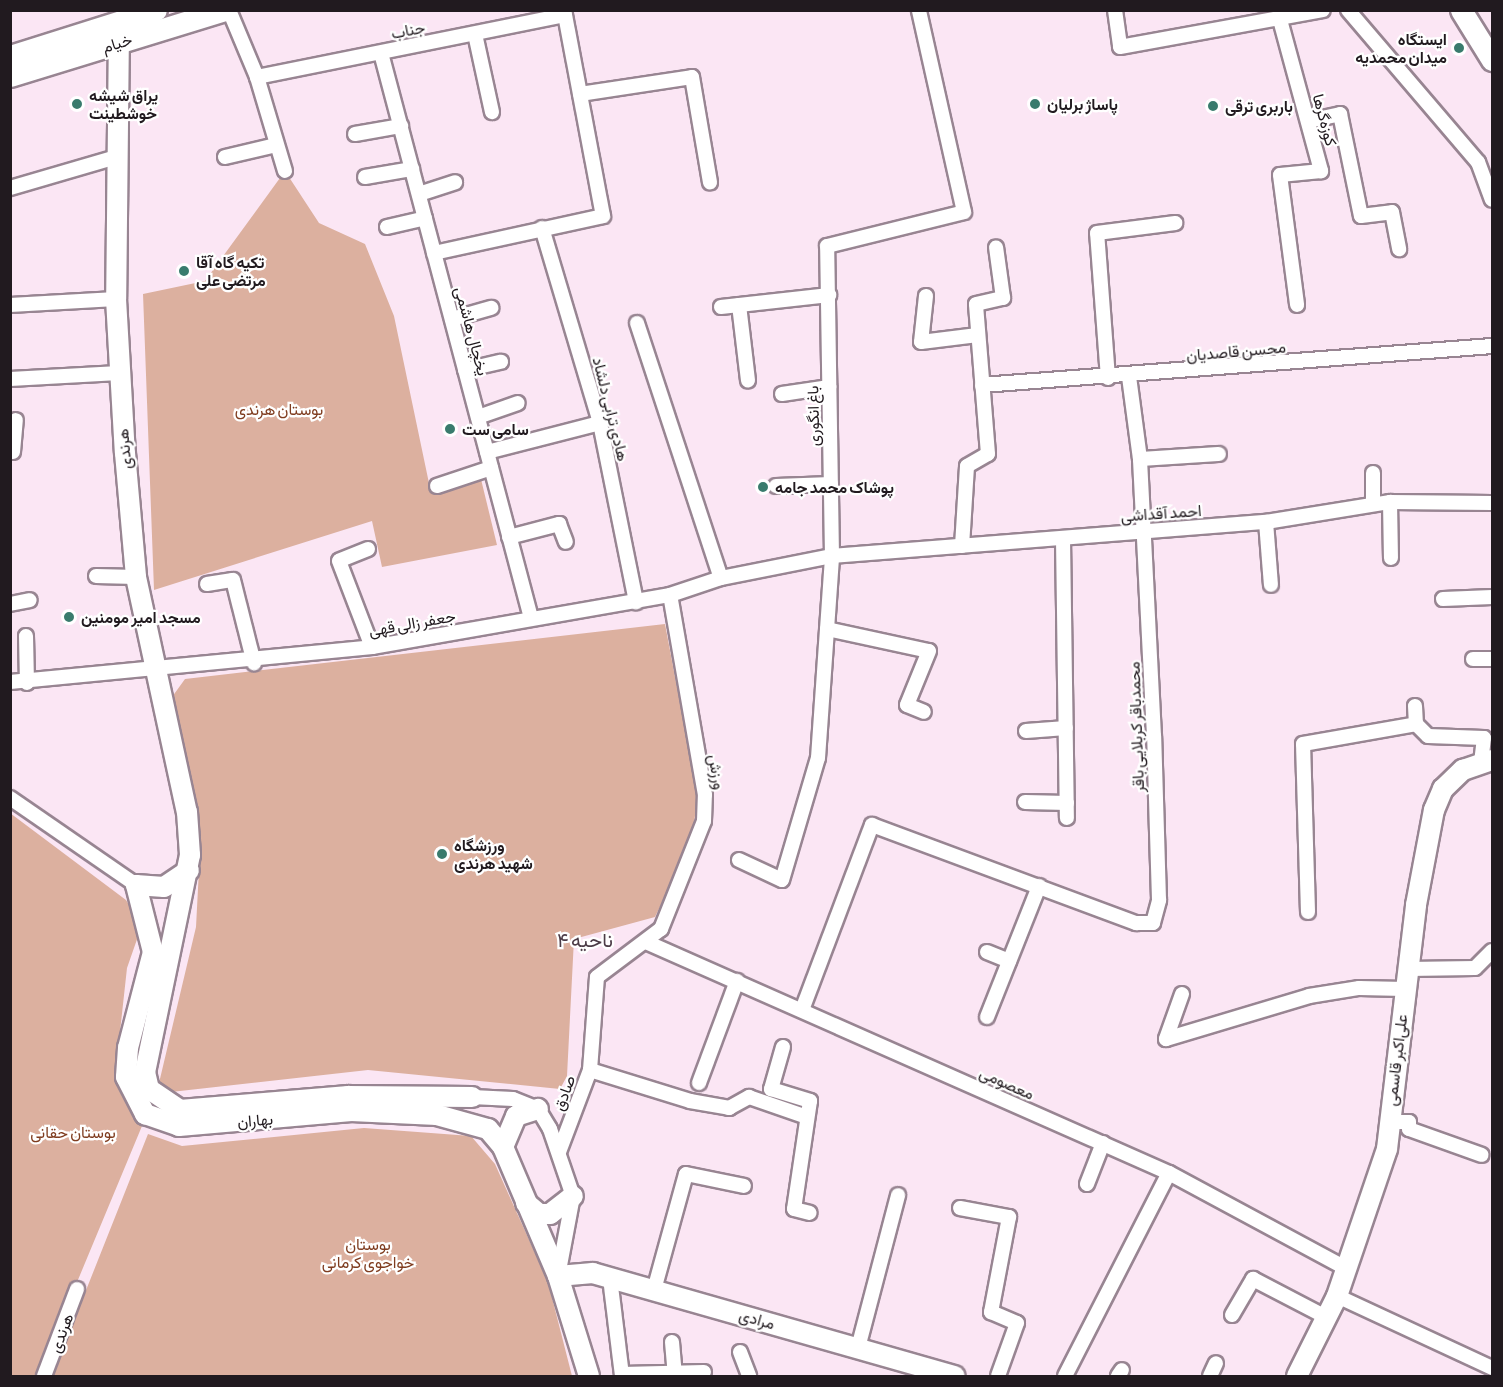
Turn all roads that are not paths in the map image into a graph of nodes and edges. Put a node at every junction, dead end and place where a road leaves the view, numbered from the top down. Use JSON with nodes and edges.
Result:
{"nodes":[{"id":1,"x":156,"y":10,"type":"edge"},
{"id":2,"x":224,"y":10,"type":"edge"},
{"id":3,"x":229,"y":10,"type":"edge"},
{"id":4,"x":918,"y":10,"type":"edge"},
{"id":5,"x":1115,"y":10,"type":"edge"},
{"id":6,"x":1323,"y":10,"type":"edge"},
{"id":7,"x":1348,"y":10,"type":"edge"},
{"id":8,"x":1461,"y":10,"type":"edge"},
{"id":9,"x":564,"y":13,"type":"edge"},
{"id":10,"x":120,"y":16,"type":"edge"},
{"id":11,"x":1279,"y":16,"type":"junction"},
{"id":12,"x":475,"y":33,"type":"junction"},
{"id":13,"x":117,"y":43,"type":"junction"},
{"id":14,"x":381,"y":53,"type":"junction"},
{"id":15,"x":10,"y":56,"type":"edge"},
{"id":16,"x":1492,"y":60,"type":"edge"},
{"id":17,"x":10,"y":76,"type":"edge"},
{"id":18,"x":257,"y":77,"type":"junction"},
{"id":19,"x":580,"y":94,"type":"junction"},
{"id":20,"x":492,"y":112,"type":"dead end"},
{"id":21,"x":1308,"y":121,"type":"junction"},
{"id":22,"x":400,"y":126,"type":"junction"},
{"id":23,"x":355,"y":134,"type":"dead end"},
{"id":24,"x":276,"y":145,"type":"junction"},
{"id":25,"x":116,"y":157,"type":"junction"},
{"id":26,"x":225,"y":158,"type":"dead end"},
{"id":27,"x":412,"y":169,"type":"junction"},
{"id":28,"x":285,"y":171,"type":"dead end"},
{"id":29,"x":365,"y":177,"type":"dead end"},
{"id":30,"x":455,"y":182,"type":"dead end"},
{"id":31,"x":710,"y":183,"type":"dead end"},
{"id":32,"x":10,"y":188,"type":"edge"},
{"id":33,"x":419,"y":194,"type":"junction"},
{"id":34,"x":1492,"y":200,"type":"edge"},
{"id":35,"x":425,"y":218,"type":"junction"},
{"id":36,"x":1175,"y":223,"type":"dead end"},
{"id":37,"x":387,"y":227,"type":"dead end"},
{"id":38,"x":542,"y":228,"type":"junction"},
{"id":39,"x":996,"y":247,"type":"dead end"},
{"id":40,"x":1399,"y":249,"type":"dead end"},
{"id":41,"x":434,"y":253,"type":"junction"},
{"id":42,"x":829,"y":295,"type":"junction"},
{"id":43,"x":926,"y":296,"type":"dead end"},
{"id":44,"x":116,"y":299,"type":"junction"},
{"id":45,"x":10,"y":305,"type":"edge"},
{"id":46,"x":739,"y":305,"type":"junction"},
{"id":47,"x":1297,"y":305,"type":"dead end"},
{"id":48,"x":721,"y":307,"type":"dead end"},
{"id":49,"x":491,"y":309,"type":"dead end"},
{"id":50,"x":452,"y":319,"type":"junction"},
{"id":51,"x":637,"y":323,"type":"dead end"},
{"id":52,"x":978,"y":335,"type":"junction"},
{"id":53,"x":1492,"y":346,"type":"edge"},
{"id":54,"x":501,"y":362,"type":"dead end"},
{"id":55,"x":465,"y":370,"type":"junction"},
{"id":56,"x":118,"y":373,"type":"junction"},
{"id":57,"x":1129,"y":377,"type":"junction"},
{"id":58,"x":1108,"y":378,"type":"junction"},
{"id":59,"x":10,"y":379,"type":"edge"},
{"id":60,"x":748,"y":380,"type":"dead end"},
{"id":61,"x":982,"y":385,"type":"junction"},
{"id":62,"x":829,"y":387,"type":"junction"},
{"id":63,"x":782,"y":394,"type":"dead end"},
{"id":64,"x":518,"y":403,"type":"dead end"},
{"id":65,"x":478,"y":417,"type":"junction"},
{"id":66,"x":16,"y":420,"type":"dead end"},
{"id":67,"x":600,"y":423,"type":"junction"},
{"id":68,"x":13,"y":452,"type":"dead end"},
{"id":69,"x":487,"y":452,"type":"junction"},
{"id":70,"x":1219,"y":454,"type":"dead end"},
{"id":71,"x":1140,"y":459,"type":"junction"},
{"id":72,"x":491,"y":468,"type":"junction"},
{"id":73,"x":1372,"y":473,"type":"dead end"},
{"id":74,"x":831,"y":484,"type":"junction"},
{"id":75,"x":437,"y":486,"type":"dead end"},
{"id":76,"x":776,"y":486,"type":"dead end"},
{"id":77,"x":1390,"y":502,"type":"junction"},
{"id":78,"x":1492,"y":503,"type":"edge"},
{"id":79,"x":1373,"y":504,"type":"junction"},
{"id":80,"x":1266,"y":522,"type":"junction"},
{"id":81,"x":1143,"y":530,"type":"junction"},
{"id":82,"x":510,"y":537,"type":"junction"},
{"id":83,"x":1063,"y":539,"type":"junction"},
{"id":84,"x":566,"y":542,"type":"dead end"},
{"id":85,"x":962,"y":546,"type":"junction"},
{"id":86,"x":368,"y":549,"type":"dead end"},
{"id":87,"x":832,"y":556,"type":"junction"},
{"id":88,"x":1391,"y":558,"type":"dead end"},
{"id":89,"x":96,"y":576,"type":"dead end"},
{"id":90,"x":136,"y":577,"type":"junction"},
{"id":91,"x":721,"y":578,"type":"junction"},
{"id":92,"x":207,"y":584,"type":"dead end"},
{"id":93,"x":1271,"y":585,"type":"dead end"},
{"id":94,"x":670,"y":595,"type":"junction"},
{"id":95,"x":1492,"y":597,"type":"edge"},
{"id":96,"x":1443,"y":599,"type":"dead end"},
{"id":97,"x":30,"y":600,"type":"dead end"},
{"id":98,"x":636,"y":602,"type":"junction"},
{"id":99,"x":10,"y":604,"type":"edge"},
{"id":100,"x":531,"y":618,"type":"junction"},
{"id":101,"x":827,"y":628,"type":"junction"},
{"id":102,"x":26,"y":636,"type":"dead end"},
{"id":103,"x":372,"y":647,"type":"junction"},
{"id":104,"x":1473,"y":659,"type":"dead end"},
{"id":105,"x":1492,"y":659,"type":"edge"},
{"id":106,"x":254,"y":663,"type":"junction"},
{"id":107,"x":157,"y":664,"type":"junction"},
{"id":108,"x":10,"y":682,"type":"edge"},
{"id":109,"x":27,"y":683,"type":"junction"},
{"id":110,"x":1415,"y":706,"type":"dead end"},
{"id":111,"x":924,"y":712,"type":"dead end"},
{"id":112,"x":1416,"y":724,"type":"junction"},
{"id":113,"x":1066,"y":728,"type":"junction"},
{"id":114,"x":1026,"y":731,"type":"dead end"},
{"id":115,"x":1486,"y":761,"type":"edge"},
{"id":116,"x":10,"y":798,"type":"edge"},
{"id":117,"x":1025,"y":802,"type":"dead end"},
{"id":118,"x":1067,"y":803,"type":"junction"},
{"id":119,"x":1067,"y":818,"type":"dead end"},
{"id":120,"x":739,"y":860,"type":"dead end"},
{"id":121,"x":189,"y":870,"type":"junction"},
{"id":122,"x":136,"y":885,"type":"junction"},
{"id":123,"x":1039,"y":886,"type":"junction"},
{"id":124,"x":1308,"y":912,"type":"dead end"},
{"id":125,"x":646,"y":942,"type":"junction"},
{"id":126,"x":1492,"y":951,"type":"edge"},
{"id":127,"x":987,"y":952,"type":"dead end"},
{"id":128,"x":1009,"y":961,"type":"junction"},
{"id":129,"x":1408,"y":969,"type":"junction"},
{"id":130,"x":737,"y":981,"type":"junction"},
{"id":131,"x":1405,"y":990,"type":"junction"},
{"id":132,"x":1182,"y":994,"type":"dead end"},
{"id":133,"x":802,"y":1010,"type":"junction"},
{"id":134,"x":987,"y":1017,"type":"dead end"},
{"id":135,"x":783,"y":1047,"type":"dead end"},
{"id":136,"x":590,"y":1070,"type":"junction"},
{"id":137,"x":699,"y":1083,"type":"dead end"},
{"id":138,"x":472,"y":1097,"type":"joint"},
{"id":139,"x":538,"y":1109,"type":"junction"},
{"id":140,"x":807,"y":1117,"type":"junction"},
{"id":141,"x":1389,"y":1122,"type":"junction"},
{"id":142,"x":1103,"y":1143,"type":"junction"},
{"id":143,"x":503,"y":1147,"type":"junction"},
{"id":144,"x":560,"y":1152,"type":"junction"},
{"id":145,"x":1482,"y":1155,"type":"dead end"},
{"id":146,"x":1169,"y":1173,"type":"junction"},
{"id":147,"x":1087,"y":1184,"type":"dead end"},
{"id":148,"x":744,"y":1186,"type":"dead end"},
{"id":149,"x":898,"y":1195,"type":"dead end"},
{"id":150,"x":573,"y":1196,"type":"junction"},
{"id":151,"x":526,"y":1203,"type":"junction"},
{"id":152,"x":960,"y":1208,"type":"dead end"},
{"id":153,"x":810,"y":1213,"type":"dead end"},
{"id":154,"x":1347,"y":1269,"type":"junction"},
{"id":155,"x":558,"y":1276,"type":"junction"},
{"id":156,"x":610,"y":1278,"type":"junction"},
{"id":157,"x":77,"y":1289,"type":"dead end"},
{"id":158,"x":654,"y":1290,"type":"junction"},
{"id":159,"x":1337,"y":1296,"type":"junction"},
{"id":160,"x":1232,"y":1315,"type":"dead end"},
{"id":161,"x":1326,"y":1317,"type":"junction"},
{"id":162,"x":672,"y":1342,"type":"dead end"},
{"id":163,"x":858,"y":1348,"type":"junction"},
{"id":164,"x":740,"y":1352,"type":"dead end"},
{"id":165,"x":1216,"y":1363,"type":"dead end"},
{"id":166,"x":1492,"y":1368,"type":"edge"},
{"id":167,"x":704,"y":1372,"type":"dead end"},
{"id":168,"x":933,"y":1373,"type":"edge"},
{"id":169,"x":675,"y":1374,"type":"junction"},
{"id":170,"x":622,"y":1376,"type":"edge"},
{"id":171,"x":44,"y":1377,"type":"edge"},
{"id":172,"x":589,"y":1377,"type":"edge"},
{"id":173,"x":749,"y":1377,"type":"edge"},
{"id":174,"x":955,"y":1377,"type":"edge"},
{"id":175,"x":998,"y":1377,"type":"edge"},
{"id":176,"x":1065,"y":1377,"type":"edge"},
{"id":177,"x":1210,"y":1377,"type":"edge"},
{"id":178,"x":1297,"y":1377,"type":"edge"}],
"edges":[{"from":1,"to":10,"type":"main road"},
{"from":2,"to":13,"type":"main road","name":"خیام"},
{"from":3,"to":18,"type":"street"},
{"from":4,"to":42,"type":"street","name":"باغ انگوری"},
{"from":5,"to":11,"type":"street"},
{"from":6,"to":11,"type":"street"},
{"from":7,"to":34,"type":"street"},
{"from":8,"to":16,"type":"main road"},
{"from":9,"to":12,"type":"street","name":"جناب"},
{"from":9,"to":19,"type":"street"},
{"from":10,"to":13,"type":"street","name":"هرندی"},
{"from":10,"to":15,"type":"main road"},
{"from":11,"to":21,"type":"street","name":"کوزه‌گرها"},
{"from":12,"to":14,"type":"street","name":"جناب"},
{"from":12,"to":20,"type":"street"},
{"from":13,"to":17,"type":"main road","name":"خیام"},
{"from":13,"to":25,"type":"street","name":"هرندی"},
{"from":14,"to":18,"type":"street","name":"جناب"},
{"from":14,"to":22,"type":"street","name":"یخچال هاشمی"},
{"from":18,"to":24,"type":"street"},
{"from":19,"to":31,"type":"street"},
{"from":19,"to":38,"type":"street"},
{"from":21,"to":40,"type":"street"},
{"from":21,"to":47,"type":"street","name":"کوزه‌گرها"},
{"from":22,"to":23,"type":"street"},
{"from":22,"to":27,"type":"street","name":"یخچال هاشمی"},
{"from":24,"to":26,"type":"street"},
{"from":24,"to":28,"type":"street"},
{"from":25,"to":32,"type":"street"},
{"from":25,"to":44,"type":"street","name":"هرندی"},
{"from":27,"to":29,"type":"street"},
{"from":27,"to":33,"type":"street","name":"یخچال هاشمی"},
{"from":30,"to":33,"type":"street"},
{"from":33,"to":35,"type":"street","name":"یخچال هاشمی"},
{"from":35,"to":37,"type":"street"},
{"from":35,"to":41,"type":"street","name":"یخچال هاشمی"},
{"from":36,"to":58,"type":"street"},
{"from":38,"to":41,"type":"street"},
{"from":38,"to":67,"type":"street","name":"هادی ترابی دلشاد"},
{"from":39,"to":52,"type":"street"},
{"from":41,"to":50,"type":"street","name":"یخچال هاشمی"},
{"from":42,"to":46,"type":"street"},
{"from":42,"to":62,"type":"street","name":"باغ انگوری"},
{"from":43,"to":52,"type":"street"},
{"from":44,"to":45,"type":"street"},
{"from":44,"to":56,"type":"street","name":"هرندی"},
{"from":46,"to":48,"type":"street"},
{"from":46,"to":60,"type":"street"},
{"from":49,"to":50,"type":"street"},
{"from":50,"to":55,"type":"street","name":"یخچال هاشمی"},
{"from":51,"to":91,"type":"street"},
{"from":52,"to":61,"type":"street"},
{"from":53,"to":57,"type":"street","name":"محسن قاصدیان"},
{"from":54,"to":55,"type":"street"},
{"from":55,"to":65,"type":"street","name":"یخچال هاشمی"},
{"from":56,"to":59,"type":"street"},
{"from":56,"to":90,"type":"street","name":"هرندی"},
{"from":57,"to":58,"type":"street","name":"محسن قاصدیان"},
{"from":57,"to":71,"type":"street","name":"محمدباقر کربلایی باقر"},
{"from":58,"to":61,"type":"street","name":"محسن قاصدیان"},
{"from":61,"to":85,"type":"street"},
{"from":62,"to":63,"type":"street"},
{"from":62,"to":74,"type":"street","name":"باغ انگوری"},
{"from":64,"to":65,"type":"street"},
{"from":65,"to":69,"type":"street","name":"یخچال هاشمی"},
{"from":66,"to":68,"type":"street"},
{"from":67,"to":69,"type":"street"},
{"from":67,"to":98,"type":"street","name":"هادی ترابی دلشاد"},
{"from":69,"to":72,"type":"street","name":"یخچال هاشمی"},
{"from":70,"to":71,"type":"street"},
{"from":71,"to":81,"type":"street","name":"محمدباقر کربلایی باقر"},
{"from":72,"to":75,"type":"street"},
{"from":72,"to":82,"type":"street","name":"یخچال هاشمی"},
{"from":73,"to":79,"type":"street"},
{"from":74,"to":76,"type":"street"},
{"from":74,"to":87,"type":"street","name":"باغ انگوری"},
{"from":77,"to":78,"type":"street","name":"احمد آقداشی"},
{"from":77,"to":79,"type":"street","name":"احمد آقداشی"},
{"from":77,"to":88,"type":"street"},
{"from":79,"to":80,"type":"street","name":"احمد آقداشی"},
{"from":80,"to":81,"type":"street","name":"احمد آقداشی"},
{"from":80,"to":93,"type":"street"},
{"from":81,"to":83,"type":"street","name":"احمد آقداشی"},
{"from":81,"to":123,"type":"street","name":"محمدباقر کربلایی باقر"},
{"from":82,"to":84,"type":"street"},
{"from":82,"to":100,"type":"street","name":"یخچال هاشمی"},
{"from":83,"to":85,"type":"street","name":"احمد آقداشی"},
{"from":83,"to":113,"type":"street"},
{"from":85,"to":87,"type":"street","name":"احمد آقداشی"},
{"from":86,"to":103,"type":"street"},
{"from":87,"to":91,"type":"street","name":"احمد آقداشی"},
{"from":87,"to":101,"type":"street","name":"باغ انگوری"},
{"from":89,"to":90,"type":"street"},
{"from":90,"to":107,"type":"street","name":"هرندی"},
{"from":91,"to":94,"type":"street","name":"جعفر زالی قهی"},
{"from":92,"to":106,"type":"street"},
{"from":94,"to":98,"type":"street","name":"جعفر زالی قهی"},
{"from":94,"to":125,"type":"street","name":"ورزش"},
{"from":95,"to":96,"type":"street"},
{"from":97,"to":99,"type":"street"},
{"from":98,"to":100,"type":"street","name":"جعفر زالی قهی"},
{"from":100,"to":103,"type":"street","name":"جعفر زالی قهی"},
{"from":101,"to":111,"type":"street"},
{"from":101,"to":120,"type":"street","name":"باغ انگوری"},
{"from":102,"to":109,"type":"street"},
{"from":103,"to":106,"type":"street","name":"جعفر زالی قهی"},
{"from":104,"to":105,"type":"street"},
{"from":106,"to":107,"type":"street","name":"جعفر زالی قهی"},
{"from":107,"to":109,"type":"street","name":"جعفر زالی قهی"},
{"from":107,"to":121,"type":"street","name":"هرندی"},
{"from":108,"to":109,"type":"street","name":"جعفر زالی قهی"},
{"from":110,"to":112,"type":"street"},
{"from":112,"to":115,"type":"street"},
{"from":112,"to":124,"type":"street"},
{"from":113,"to":114,"type":"street"},
{"from":113,"to":118,"type":"street"},
{"from":115,"to":129,"type":"street","name":"علی‌اکبر قاسمی"},
{"from":116,"to":122,"type":"street"},
{"from":117,"to":118,"type":"street"},
{"from":118,"to":119,"type":"street"},
{"from":121,"to":122,"type":"street"},
{"from":121,"to":138,"type":"street","name":"بهاران"},
{"from":122,"to":143,"type":"street","name":"بهاران"},
{"from":123,"to":128,"type":"street"},
{"from":123,"to":133,"type":"street"},
{"from":125,"to":130,"type":"street","name":"معصومی"},
{"from":125,"to":136,"type":"street","name":"صادق"},
{"from":126,"to":129,"type":"street"},
{"from":127,"to":128,"type":"street"},
{"from":128,"to":134,"type":"street"},
{"from":129,"to":131,"type":"street","name":"علی‌اکبر قاسمی"},
{"from":130,"to":133,"type":"street","name":"معصومی"},
{"from":130,"to":137,"type":"street"},
{"from":131,"to":132,"type":"street"},
{"from":131,"to":141,"type":"street","name":"علی‌اکبر قاسمی"},
{"from":133,"to":142,"type":"street","name":"معصومی"},
{"from":135,"to":140,"type":"street"},
{"from":136,"to":140,"type":"street"},
{"from":136,"to":144,"type":"street","name":"صادق"},
{"from":138,"to":139,"type":"street"},
{"from":139,"to":143,"type":"street"},
{"from":139,"to":144,"type":"street"},
{"from":140,"to":153,"type":"street"},
{"from":141,"to":145,"type":"street"},
{"from":141,"to":154,"type":"street","name":"علی‌اکبر قاسمی"},
{"from":142,"to":146,"type":"street","name":"معصومی"},
{"from":142,"to":147,"type":"street"},
{"from":143,"to":151,"type":"street","name":"بهاران"},
{"from":144,"to":150,"type":"street"},
{"from":146,"to":154,"type":"street","name":"معصومی"},
{"from":146,"to":176,"type":"street"},
{"from":148,"to":158,"type":"street"},
{"from":149,"to":163,"type":"street"},
{"from":150,"to":151,"type":"street"},
{"from":150,"to":155,"type":"street"},
{"from":151,"to":155,"type":"street","name":"بهاران"},
{"from":152,"to":175,"type":"street"},
{"from":154,"to":159,"type":"street","name":"علی‌اکبر قاسمی"},
{"from":155,"to":156,"type":"street","name":"مرادی"},
{"from":155,"to":172,"type":"street","name":"بهاران"},
{"from":156,"to":158,"type":"street","name":"مرادی"},
{"from":156,"to":170,"type":"street"},
{"from":157,"to":171,"type":"street","name":"هرندی"},
{"from":158,"to":163,"type":"street","name":"مرادی"},
{"from":159,"to":161,"type":"street","name":"علی‌اکبر قاسمی"},
{"from":159,"to":166,"type":"street"},
{"from":160,"to":161,"type":"street"},
{"from":161,"to":178,"type":"street","name":"علی‌اکبر قاسمی"},
{"from":162,"to":169,"type":"street"},
{"from":163,"to":168,"type":"street","name":"مرادی"},
{"from":164,"to":173,"type":"street"},
{"from":165,"to":177,"type":"street"},
{"from":167,"to":169,"type":"street"},
{"from":168,"to":174,"type":"street","name":"مرادی"},
{"from":169,"to":170,"type":"street"}]}
